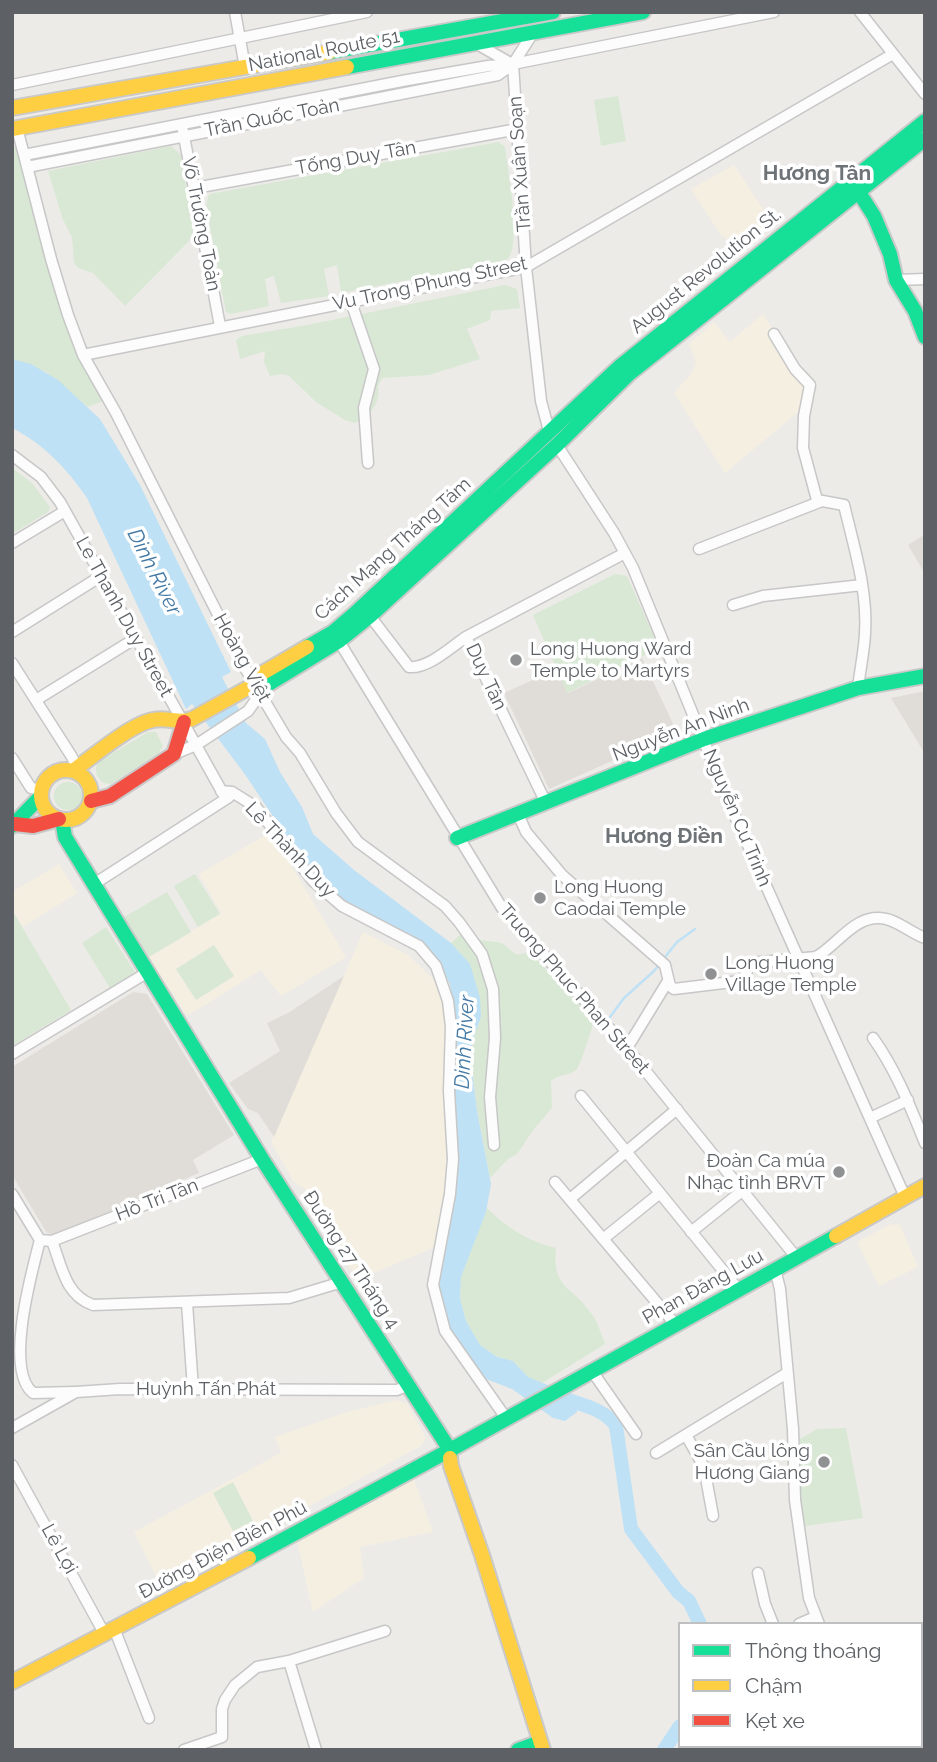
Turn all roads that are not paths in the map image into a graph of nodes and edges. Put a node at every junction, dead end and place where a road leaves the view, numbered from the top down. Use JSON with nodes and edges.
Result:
{"nodes":[{"id":1,"x":235,"y":12,"type":"edge"},
{"id":2,"x":367,"y":12,"type":"edge"},
{"id":3,"x":553,"y":12,"type":"edge"},
{"id":4,"x":643,"y":12,"type":"edge"},
{"id":5,"x":774,"y":12,"type":"edge"},
{"id":6,"x":859,"y":12,"type":"edge"},
{"id":7,"x":499,"y":17,"type":"edge"},
{"id":8,"x":533,"y":32,"type":"junction"},
{"id":9,"x":240,"y":39,"type":"junction"},
{"id":10,"x":474,"y":42,"type":"junction"},
{"id":11,"x":893,"y":54,"type":"junction"},
{"id":12,"x":513,"y":64,"type":"junction"},
{"id":13,"x":246,"y":67,"type":"junction"},
{"id":14,"x":402,"y":81,"type":"junction"},
{"id":15,"x":12,"y":85,"type":"edge"},
{"id":16,"x":405,"y":92,"type":"junction"},
{"id":17,"x":925,"y":94,"type":"edge"},
{"id":18,"x":288,"y":103,"type":"junction"},
{"id":19,"x":12,"y":108,"type":"edge"},
{"id":20,"x":292,"y":114,"type":"junction"},
{"id":21,"x":925,"y":121,"type":"edge"},
{"id":22,"x":182,"y":123,"type":"junction"},
{"id":23,"x":15,"y":128,"type":"edge"},
{"id":24,"x":518,"y":129,"type":"junction"},
{"id":25,"x":184,"y":135,"type":"junction"},
{"id":26,"x":925,"y":139,"type":"edge"},
{"id":27,"x":24,"y":155,"type":"junction"},
{"id":28,"x":27,"y":166,"type":"junction"},
{"id":29,"x":850,"y":180,"type":"junction"},
{"id":30,"x":195,"y":188,"type":"junction"},
{"id":31,"x":860,"y":192,"type":"junction"},
{"id":32,"x":526,"y":267,"type":"junction"},
{"id":33,"x":896,"y":279,"type":"junction"},
{"id":34,"x":925,"y":279,"type":"edge"},
{"id":35,"x":351,"y":302,"type":"junction"},
{"id":36,"x":220,"y":326,"type":"junction"},
{"id":37,"x":774,"y":334,"type":"dead end"},
{"id":38,"x":925,"y":337,"type":"edge"},
{"id":39,"x":83,"y":355,"type":"junction"},
{"id":40,"x":549,"y":431,"type":"junction"},
{"id":41,"x":557,"y":445,"type":"junction"},
{"id":42,"x":12,"y":455,"type":"edge"},
{"id":43,"x":368,"y":463,"type":"dead end"},
{"id":44,"x":822,"y":501,"type":"junction"},
{"id":45,"x":65,"y":511,"type":"junction"},
{"id":46,"x":12,"y":543,"type":"edge"},
{"id":47,"x":699,"y":549,"type":"dead end"},
{"id":48,"x":625,"y":553,"type":"junction"},
{"id":49,"x":101,"y":576,"type":"junction"},
{"id":50,"x":862,"y":585,"type":"junction"},
{"id":51,"x":733,"y":605,"type":"dead end"},
{"id":52,"x":370,"y":616,"type":"junction"},
{"id":53,"x":12,"y":632,"type":"edge"},
{"id":54,"x":336,"y":636,"type":"junction"},
{"id":55,"x":466,"y":637,"type":"junction"},
{"id":56,"x":136,"y":638,"type":"junction"},
{"id":57,"x":12,"y":663,"type":"edge"},
{"id":58,"x":925,"y":676,"type":"edge"},
{"id":59,"x":261,"y":688,"type":"junction"},
{"id":60,"x":858,"y":688,"type":"junction"},
{"id":61,"x":36,"y":700,"type":"junction"},
{"id":62,"x":188,"y":721,"type":"junction"},
{"id":63,"x":704,"y":739,"type":"junction"},
{"id":64,"x":199,"y":743,"type":"junction"},
{"id":65,"x":174,"y":754,"type":"junction"},
{"id":66,"x":12,"y":758,"type":"edge"},
{"id":67,"x":73,"y":771,"type":"junction"},
{"id":68,"x":42,"y":793,"type":"junction"},
{"id":69,"x":227,"y":795,"type":"junction"},
{"id":70,"x":91,"y":801,"type":"junction"},
{"id":71,"x":546,"y":803,"type":"junction"},
{"id":72,"x":518,"y":814,"type":"junction"},
{"id":73,"x":61,"y":819,"type":"junction"},
{"id":74,"x":14,"y":825,"type":"edge"},
{"id":75,"x":457,"y":838,"type":"junction"},
{"id":76,"x":94,"y":884,"type":"junction"},
{"id":77,"x":925,"y":938,"type":"edge"},
{"id":78,"x":799,"y":960,"type":"junction"},
{"id":79,"x":148,"y":972,"type":"junction"},
{"id":80,"x":668,"y":981,"type":"junction"},
{"id":81,"x":873,"y":1038,"type":"dead end"},
{"id":82,"x":627,"y":1048,"type":"junction"},
{"id":83,"x":12,"y":1054,"type":"edge"},
{"id":84,"x":581,"y":1096,"type":"dead end"},
{"id":85,"x":908,"y":1100,"type":"junction"},
{"id":86,"x":677,"y":1109,"type":"junction"},
{"id":87,"x":870,"y":1118,"type":"junction"},
{"id":88,"x":925,"y":1143,"type":"edge"},
{"id":89,"x":494,"y":1145,"type":"dead end"},
{"id":90,"x":625,"y":1153,"type":"junction"},
{"id":91,"x":262,"y":1159,"type":"junction"},
{"id":92,"x":555,"y":1182,"type":"dead end"},
{"id":93,"x":925,"y":1186,"type":"edge"},
{"id":94,"x":742,"y":1191,"type":"junction"},
{"id":95,"x":660,"y":1193,"type":"junction"},
{"id":96,"x":12,"y":1194,"type":"edge"},
{"id":97,"x":905,"y":1197,"type":"junction"},
{"id":98,"x":570,"y":1199,"type":"junction"},
{"id":99,"x":691,"y":1232,"type":"junction"},
{"id":100,"x":603,"y":1239,"type":"junction"},
{"id":101,"x":40,"y":1240,"type":"junction"},
{"id":102,"x":52,"y":1241,"type":"junction"},
{"id":103,"x":796,"y":1257,"type":"junction"},
{"id":104,"x":775,"y":1269,"type":"junction"},
{"id":105,"x":342,"y":1282,"type":"junction"},
{"id":106,"x":738,"y":1289,"type":"junction"},
{"id":107,"x":187,"y":1303,"type":"junction"},
{"id":108,"x":675,"y":1324,"type":"junction"},
{"id":109,"x":591,"y":1371,"type":"junction"},
{"id":110,"x":787,"y":1373,"type":"junction"},
{"id":111,"x":409,"y":1385,"type":"junction"},
{"id":112,"x":192,"y":1390,"type":"junction"},
{"id":113,"x":76,"y":1392,"type":"junction"},
{"id":114,"x":503,"y":1420,"type":"junction"},
{"id":115,"x":12,"y":1428,"type":"edge"},
{"id":116,"x":636,"y":1434,"type":"dead end"},
{"id":117,"x":686,"y":1435,"type":"junction"},
{"id":118,"x":450,"y":1450,"type":"junction"},
{"id":119,"x":656,"y":1454,"type":"dead end"},
{"id":120,"x":12,"y":1465,"type":"edge"},
{"id":121,"x":713,"y":1516,"type":"dead end"},
{"id":122,"x":758,"y":1573,"type":"dead end"},
{"id":123,"x":817,"y":1620,"type":"edge"},
{"id":124,"x":773,"y":1622,"type":"edge"},
{"id":125,"x":109,"y":1630,"type":"junction"},
{"id":126,"x":385,"y":1631,"type":"dead end"},
{"id":127,"x":289,"y":1661,"type":"junction"},
{"id":128,"x":12,"y":1682,"type":"edge"},
{"id":129,"x":149,"y":1718,"type":"dead end"},
{"id":130,"x":222,"y":1737,"type":"junction"},
{"id":131,"x":541,"y":1746,"type":"edge"},
{"id":132,"x":184,"y":1750,"type":"edge"},
{"id":133,"x":225,"y":1750,"type":"edge"},
{"id":134,"x":316,"y":1750,"type":"edge"},
{"id":135,"x":518,"y":1750,"type":"edge"}],
"edges":[{"from":1,"to":9,"type":"street"},
{"from":2,"to":9,"type":"street"},
{"from":3,"to":7,"type":"main road","name":"National Route 51"},
{"from":4,"to":8,"type":"main road","name":"National Route 51"},
{"from":5,"to":12,"type":"street","name":"Trần Quốc Toản"},
{"from":6,"to":11,"type":"street"},
{"from":7,"to":13,"type":"main road","name":"National Route 51"},
{"from":8,"to":10,"type":"main road","name":"National Route 51"},
{"from":8,"to":12,"type":"street"},
{"from":9,"to":13,"type":"street"},
{"from":9,"to":15,"type":"street"},
{"from":10,"to":12,"type":"street"},
{"from":10,"to":23,"type":"main road","name":"National Route 51"},
{"from":11,"to":17,"type":"street"},
{"from":11,"to":32,"type":"street","name":"Vu Trong Phung Street"},
{"from":12,"to":14,"type":"street","name":"Trần Quốc Toản"},
{"from":12,"to":16,"type":"street","name":"Trần Quốc Toản"},
{"from":12,"to":24,"type":"street","name":"Trần Xuân Soạn"},
{"from":13,"to":19,"type":"main road","name":"National Route 51"},
{"from":14,"to":16,"type":"street"},
{"from":14,"to":18,"type":"street","name":"Trần Quốc Toản"},
{"from":16,"to":20,"type":"street","name":"Trần Quốc Toản"},
{"from":18,"to":20,"type":"street"},
{"from":18,"to":22,"type":"street","name":"Trần Quốc Toản"},
{"from":20,"to":25,"type":"street","name":"Trần Quốc Toản"},
{"from":21,"to":29,"type":"main road","name":"August Revolution St."},
{"from":22,"to":25,"type":"street","name":"Võ Trường Toản"},
{"from":22,"to":27,"type":"street","name":"Trần Quốc Toản"},
{"from":23,"to":27,"type":"street","name":"Hoàng Việt"},
{"from":24,"to":30,"type":"street","name":"Tống Duy Tân"},
{"from":24,"to":32,"type":"street","name":"Trần Xuân Soạn"},
{"from":25,"to":28,"type":"street","name":"Trần Quốc Toản"},
{"from":25,"to":30,"type":"street","name":"Võ Trường Toản"},
{"from":26,"to":31,"type":"main road","name":"August Revolution St."},
{"from":27,"to":28,"type":"street","name":"Hoàng Việt"},
{"from":28,"to":39,"type":"street","name":"Hoàng Việt"},
{"from":29,"to":31,"type":"main road"},
{"from":29,"to":40,"type":"main road","name":"August Revolution St."},
{"from":30,"to":36,"type":"street","name":"Võ Trường Toản"},
{"from":31,"to":33,"type":"main road"},
{"from":31,"to":41,"type":"main road","name":"August Revolution St."},
{"from":32,"to":35,"type":"street","name":"Vu Trong Phung Street"},
{"from":32,"to":40,"type":"street","name":"Trần Xuân Soạn"},
{"from":33,"to":34,"type":"street"},
{"from":33,"to":38,"type":"main road"},
{"from":35,"to":36,"type":"street","name":"Vu Trong Phung Street"},
{"from":35,"to":43,"type":"street"},
{"from":36,"to":39,"type":"street","name":"Vu Trong Phung Street"},
{"from":37,"to":44,"type":"street"},
{"from":39,"to":59,"type":"street","name":"Hoàng Việt"},
{"from":40,"to":41,"type":"main road"},
{"from":40,"to":54,"type":"main road","name":"Cách Mạng Tháng Tám"},
{"from":41,"to":48,"type":"street","name":"Nguyễn Cư Trinh"},
{"from":41,"to":52,"type":"main road","name":"Cách Mạng Tháng Tám"},
{"from":42,"to":45,"type":"street","name":"Le Thanh Duy Street"},
{"from":44,"to":47,"type":"street"},
{"from":44,"to":50,"type":"street"},
{"from":45,"to":46,"type":"street"},
{"from":45,"to":49,"type":"street","name":"Le Thanh Duy Street"},
{"from":48,"to":55,"type":"street","name":"Duy Tân"},
{"from":48,"to":63,"type":"street","name":"Nguyễn Cư Trinh"},
{"from":49,"to":53,"type":"street"},
{"from":49,"to":56,"type":"street","name":"Le Thanh Duy Street"},
{"from":50,"to":51,"type":"street"},
{"from":50,"to":60,"type":"street"},
{"from":52,"to":54,"type":"main road","name":"Cách Mạng Tháng Tám"},
{"from":52,"to":55,"type":"street"},
{"from":54,"to":59,"type":"main road","name":"Cách Mạng Tháng Tám"},
{"from":54,"to":75,"type":"street","name":"Truong Phuc Phan Street"},
{"from":55,"to":71,"type":"street","name":"Duy Tân"},
{"from":56,"to":61,"type":"street"},
{"from":56,"to":62,"type":"street","name":"Le Thanh Duy Street"},
{"from":57,"to":61,"type":"street"},
{"from":58,"to":60,"type":"main road","name":"Nguyễn An Ninh"},
{"from":59,"to":62,"type":"main road","name":"Cách Mạng Tháng Tám"},
{"from":59,"to":64,"type":"street","name":"Cách Mạng Tháng Tám"},
{"from":59,"to":89,"type":"street","name":"Hoàng Việt"},
{"from":60,"to":63,"type":"main road","name":"Nguyễn An Ninh"},
{"from":61,"to":67,"type":"street"},
{"from":62,"to":64,"type":"street","name":"Le Thanh Duy Street"},
{"from":62,"to":65,"type":"main road"},
{"from":62,"to":67,"type":"main road"},
{"from":63,"to":71,"type":"main road","name":"Nguyễn An Ninh"},
{"from":63,"to":78,"type":"street","name":"Nguyễn Cư Trinh"},
{"from":64,"to":65,"type":"street"},
{"from":64,"to":69,"type":"street","name":"Le Thanh Duy Street"},
{"from":65,"to":70,"type":"main road"},
{"from":66,"to":68,"type":"street"},
{"from":67,"to":68,"type":"main road"},
{"from":67,"to":70,"type":"main road"},
{"from":68,"to":73,"type":"main road"},
{"from":68,"to":74,"type":"main road"},
{"from":69,"to":76,"type":"street"},
{"from":69,"to":114,"type":"street","name":"Lê Thành Duy"},
{"from":70,"to":73,"type":"main road"},
{"from":71,"to":72,"type":"main road","name":"Nguyễn An Ninh"},
{"from":72,"to":75,"type":"main road","name":"Nguyễn An Ninh"},
{"from":72,"to":80,"type":"street"},
{"from":73,"to":74,"type":"main road"},
{"from":73,"to":76,"type":"main road","name":"Đường 27 Tháng 4"},
{"from":75,"to":82,"type":"street","name":"Truong Phuc Phan Street"},
{"from":76,"to":79,"type":"main road","name":"Đường 27 Tháng 4"},
{"from":77,"to":78,"type":"street"},
{"from":78,"to":80,"type":"street"},
{"from":78,"to":87,"type":"street","name":"Nguyễn Cư Trinh"},
{"from":79,"to":83,"type":"street"},
{"from":79,"to":91,"type":"main road","name":"Đường 27 Tháng 4"},
{"from":80,"to":82,"type":"street"},
{"from":81,"to":85,"type":"street"},
{"from":82,"to":86,"type":"street","name":"Truong Phuc Phan Street"},
{"from":84,"to":90,"type":"street"},
{"from":85,"to":87,"type":"street"},
{"from":85,"to":88,"type":"street"},
{"from":86,"to":90,"type":"street"},
{"from":86,"to":94,"type":"street","name":"Truong Phuc Phan Street"},
{"from":87,"to":97,"type":"street","name":"Nguyễn Cư Trinh"},
{"from":90,"to":95,"type":"street"},
{"from":90,"to":98,"type":"street"},
{"from":91,"to":102,"type":"street","name":"Hồ Tri Tân"},
{"from":91,"to":105,"type":"main road","name":"Đường 27 Tháng 4"},
{"from":92,"to":98,"type":"street"},
{"from":93,"to":97,"type":"main road","name":"Phan Đăng Lưu"},
{"from":94,"to":99,"type":"street"},
{"from":94,"to":103,"type":"street","name":"Truong Phuc Phan Street"},
{"from":95,"to":99,"type":"street"},
{"from":95,"to":100,"type":"street"},
{"from":96,"to":101,"type":"street"},
{"from":97,"to":103,"type":"main road","name":"Phan Đăng Lưu"},
{"from":98,"to":100,"type":"street"},
{"from":99,"to":106,"type":"street"},
{"from":100,"to":108,"type":"street"},
{"from":101,"to":102,"type":"street"},
{"from":101,"to":113,"type":"street"},
{"from":102,"to":107,"type":"street"},
{"from":103,"to":104,"type":"main road","name":"Phan Đăng Lưu"},
{"from":104,"to":106,"type":"main road","name":"Phan Đăng Lưu"},
{"from":104,"to":110,"type":"street"},
{"from":105,"to":107,"type":"street"},
{"from":105,"to":111,"type":"main road","name":"Đường 27 Tháng 4"},
{"from":106,"to":108,"type":"main road","name":"Phan Đăng Lưu"},
{"from":107,"to":112,"type":"street"},
{"from":108,"to":109,"type":"main road","name":"Phan Đăng Lưu"},
{"from":109,"to":114,"type":"main road","name":"Phan Đăng Lưu"},
{"from":109,"to":116,"type":"street"},
{"from":110,"to":117,"type":"street"},
{"from":110,"to":123,"type":"street"},
{"from":111,"to":112,"type":"street","name":"Huỳnh Tấn Phát"},
{"from":111,"to":118,"type":"main road","name":"Đường 27 Tháng 4"},
{"from":112,"to":113,"type":"street","name":"Huỳnh Tấn Phát"},
{"from":113,"to":115,"type":"street","name":"Huỳnh Tấn Phát"},
{"from":114,"to":118,"type":"main road","name":"Đường Điện Biên Phủ"},
{"from":117,"to":119,"type":"street"},
{"from":117,"to":121,"type":"street"},
{"from":118,"to":125,"type":"main road","name":"Đường Điện Biên Phủ"},
{"from":118,"to":131,"type":"main road","name":"Đường 27 Tháng 4"},
{"from":120,"to":125,"type":"street","name":"Lê Lợi"},
{"from":122,"to":124,"type":"street"},
{"from":125,"to":128,"type":"main road","name":"Đường Điện Biên Phủ"},
{"from":125,"to":129,"type":"street","name":"Lê Lợi"},
{"from":126,"to":127,"type":"street"},
{"from":127,"to":130,"type":"street"},
{"from":127,"to":134,"type":"street"},
{"from":130,"to":132,"type":"street"},
{"from":130,"to":133,"type":"street"},
{"from":131,"to":135,"type":"main road"}]}
